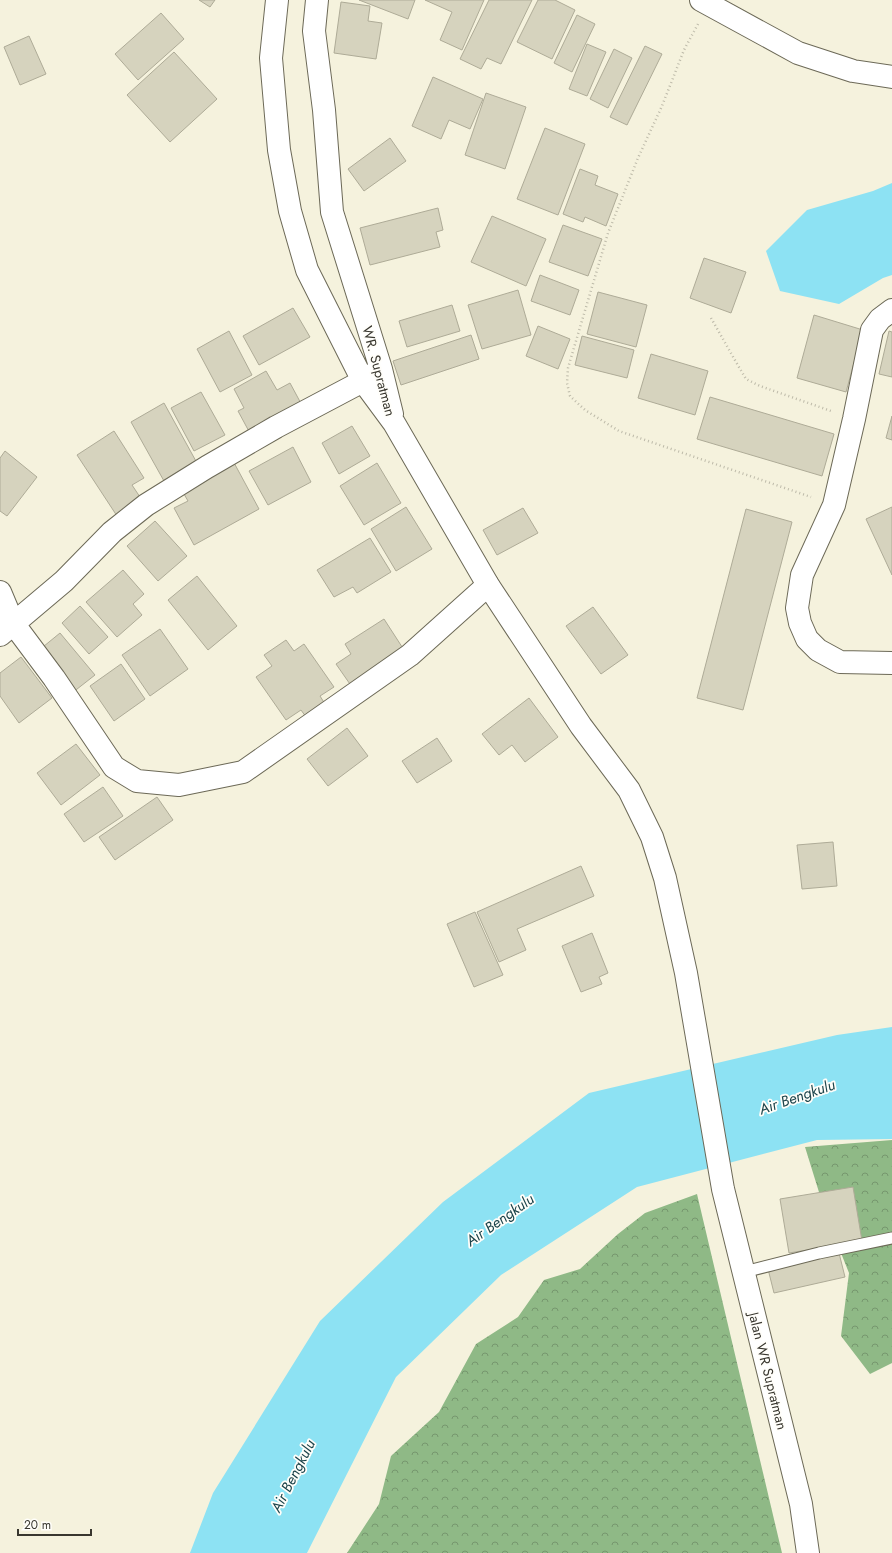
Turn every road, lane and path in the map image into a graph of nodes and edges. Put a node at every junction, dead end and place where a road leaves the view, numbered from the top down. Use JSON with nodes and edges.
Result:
{"nodes":[{"id":1,"x":277,"y":0,"type":"edge"},
{"id":2,"x":317,"y":0,"type":"edge"},
{"id":3,"x":705,"y":2,"type":"edge"},
{"id":4,"x":892,"y":77,"type":"edge"},
{"id":5,"x":892,"y":310,"type":"edge"},
{"id":6,"x":711,"y":318,"type":"dead end"},
{"id":7,"x":381,"y":369,"type":"junction"},
{"id":8,"x":363,"y":381,"type":"junction"},
{"id":9,"x":854,"y":420,"type":"junction"},
{"id":10,"x":394,"y":422,"type":"junction"},
{"id":11,"x":834,"y":505,"type":"junction"},
{"id":12,"x":488,"y":585,"type":"junction"},
{"id":13,"x":0,"y":592,"type":"edge"},
{"id":14,"x":6,"y":629,"type":"edge"},
{"id":15,"x":892,"y":663,"type":"edge"},
{"id":16,"x":892,"y":1238,"type":"edge"},
{"id":17,"x":744,"y":1272,"type":"junction"},
{"id":18,"x":808,"y":1553,"type":"edge"}],
"edges":[{"from":1,"to":8,"type":"main road","name":"WR. Supratman"},
{"from":2,"to":7,"type":"main road","name":"WR. Supratman"},
{"from":3,"to":4,"type":"main road"},
{"from":3,"to":11,"type":"path"},
{"from":5,"to":9,"type":"main road"},
{"from":6,"to":9,"type":"path"},
{"from":7,"to":8,"type":"main road"},
{"from":7,"to":10,"type":"main road","name":"WR. Supratman"},
{"from":8,"to":10,"type":"main road","name":"WR. Supratman"},
{"from":8,"to":14,"type":"main road"},
{"from":9,"to":11,"type":"main road"},
{"from":10,"to":12,"type":"main road","name":"Jalan WR Supratman"},
{"from":11,"to":15,"type":"main road"},
{"from":12,"to":14,"type":"main road"},
{"from":12,"to":17,"type":"main road","name":"Jalan WR Supratman"},
{"from":13,"to":14,"type":"main road"},
{"from":16,"to":17,"type":"lane"},
{"from":17,"to":18,"type":"main road","name":"Jalan WR Supratman"}]}
